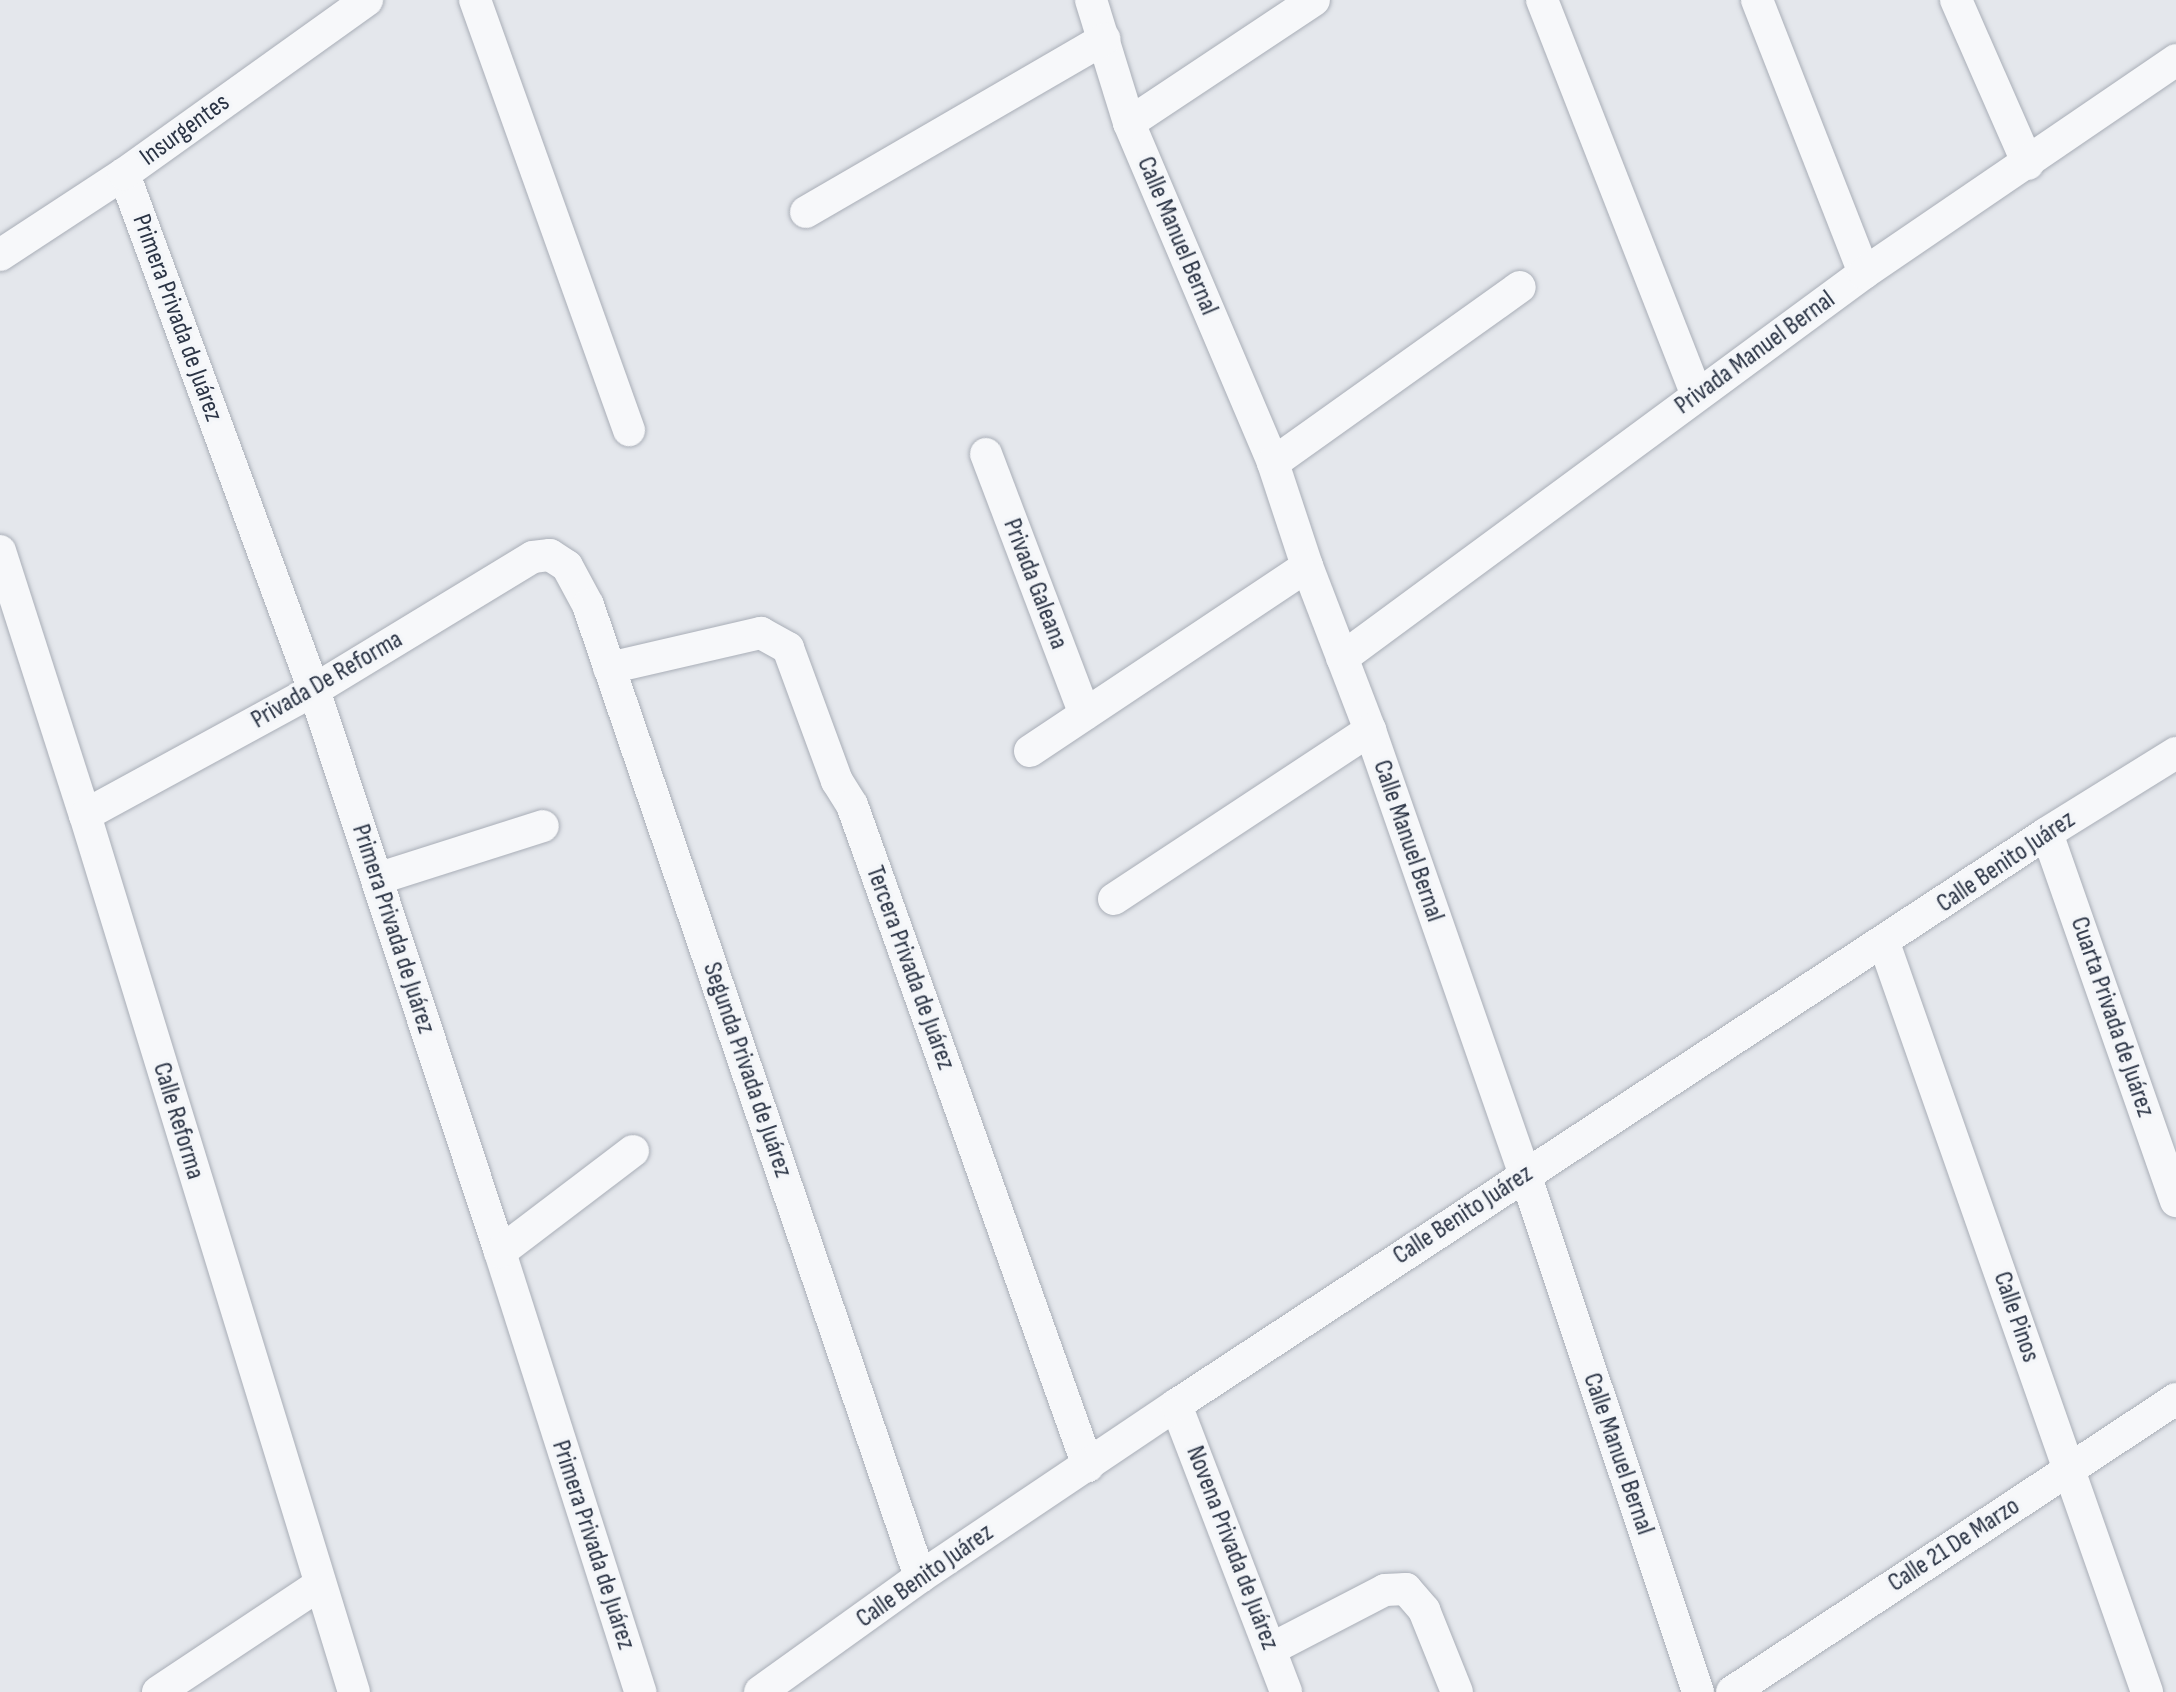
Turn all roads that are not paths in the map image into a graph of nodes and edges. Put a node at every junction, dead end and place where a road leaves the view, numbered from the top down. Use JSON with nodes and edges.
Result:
{"nodes":[{"id":1,"x":367,"y":0,"type":"edge"},
{"id":2,"x":475,"y":0,"type":"edge"},
{"id":3,"x":1091,"y":0,"type":"edge"},
{"id":4,"x":1314,"y":0,"type":"edge"},
{"id":5,"x":1542,"y":0,"type":"edge"},
{"id":6,"x":1757,"y":0,"type":"edge"},
{"id":7,"x":1956,"y":0,"type":"edge"},
{"id":8,"x":1104,"y":39,"type":"junction"},
{"id":9,"x":2176,"y":60,"type":"edge"},
{"id":10,"x":1129,"y":123,"type":"junction"},
{"id":11,"x":2028,"y":164,"type":"junction"},
{"id":12,"x":124,"y":174,"type":"junction"},
{"id":13,"x":806,"y":212,"type":"dead end"},
{"id":14,"x":0,"y":255,"type":"edge"},
{"id":15,"x":1864,"y":273,"type":"junction"},
{"id":16,"x":1520,"y":287,"type":"dead end"},
{"id":17,"x":1697,"y":395,"type":"junction"},
{"id":18,"x":629,"y":430,"type":"dead end"},
{"id":19,"x":986,"y":454,"type":"dead end"},
{"id":20,"x":1273,"y":463,"type":"junction"},
{"id":21,"x":0,"y":551,"type":"edge"},
{"id":22,"x":567,"y":566,"type":"joint"},
{"id":23,"x":1307,"y":566,"type":"junction"},
{"id":24,"x":1342,"y":658,"type":"junction"},
{"id":25,"x":609,"y":668,"type":"junction"},
{"id":26,"x":314,"y":690,"type":"junction"},
{"id":27,"x":1085,"y":714,"type":"junction"},
{"id":28,"x":1370,"y":730,"type":"junction"},
{"id":29,"x":1030,"y":751,"type":"dead end"},
{"id":30,"x":2176,"y":753,"type":"edge"},
{"id":31,"x":85,"y":815,"type":"junction"},
{"id":32,"x":543,"y":826,"type":"dead end"},
{"id":33,"x":2047,"y":833,"type":"junction"},
{"id":34,"x":377,"y":879,"type":"junction"},
{"id":35,"x":1114,"y":899,"type":"dead end"},
{"id":36,"x":1884,"y":943,"type":"junction"},
{"id":37,"x":633,"y":1151,"type":"dead end"},
{"id":38,"x":1525,"y":1174,"type":"junction"},
{"id":39,"x":2176,"y":1201,"type":"edge"},
{"id":40,"x":500,"y":1252,"type":"junction"},
{"id":41,"x":2176,"y":1399,"type":"edge"},
{"id":42,"x":1176,"y":1405,"type":"junction"},
{"id":43,"x":1088,"y":1466,"type":"junction"},
{"id":44,"x":2069,"y":1469,"type":"junction"},
{"id":45,"x":920,"y":1577,"type":"junction"},
{"id":46,"x":319,"y":1585,"type":"junction"},
{"id":47,"x":1271,"y":1649,"type":"junction"},
{"id":48,"x":158,"y":1692,"type":"edge"},
{"id":49,"x":354,"y":1692,"type":"edge"},
{"id":50,"x":640,"y":1692,"type":"edge"},
{"id":51,"x":760,"y":1692,"type":"edge"},
{"id":52,"x":1286,"y":1692,"type":"edge"},
{"id":53,"x":1457,"y":1692,"type":"edge"},
{"id":54,"x":1698,"y":1692,"type":"edge"},
{"id":55,"x":1732,"y":1692,"type":"edge"},
{"id":56,"x":2147,"y":1692,"type":"edge"}],
"edges":[{"from":1,"to":12,"type":"street","name":"Insurgentes"},
{"from":2,"to":18,"type":"street"},
{"from":3,"to":8,"type":"street","name":"Calle Manuel Bernal"},
{"from":4,"to":10,"type":"street"},
{"from":5,"to":17,"type":"street"},
{"from":6,"to":15,"type":"street"},
{"from":7,"to":11,"type":"street"},
{"from":8,"to":10,"type":"street","name":"Calle Manuel Bernal"},
{"from":8,"to":13,"type":"street"},
{"from":9,"to":11,"type":"street","name":"Privada Manuel Bernal"},
{"from":10,"to":20,"type":"street","name":"Calle Manuel Bernal"},
{"from":11,"to":15,"type":"street","name":"Privada Manuel Bernal"},
{"from":12,"to":14,"type":"street","name":"Insurgentes"},
{"from":12,"to":26,"type":"street","name":"Primera Privada de Juárez"},
{"from":15,"to":17,"type":"street","name":"Privada Manuel Bernal"},
{"from":16,"to":20,"type":"street"},
{"from":17,"to":24,"type":"street","name":"Privada Manuel Bernal"},
{"from":19,"to":27,"type":"street","name":"Privada Galeana"},
{"from":20,"to":23,"type":"street","name":"Calle Manuel Bernal"},
{"from":21,"to":31,"type":"street","name":"Calle Reforma"},
{"from":22,"to":25,"type":"street","name":"Segunda Privada de Juárez"},
{"from":22,"to":26,"type":"street","name":"Privada De Reforma"},
{"from":23,"to":24,"type":"street","name":"Calle Manuel Bernal"},
{"from":23,"to":27,"type":"street"},
{"from":24,"to":28,"type":"street","name":"Calle Manuel Bernal"},
{"from":25,"to":43,"type":"street","name":"Tercera Privada de Juárez"},
{"from":25,"to":45,"type":"street","name":"Segunda Privada de Juárez"},
{"from":26,"to":31,"type":"street","name":"Privada De Reforma"},
{"from":26,"to":34,"type":"street","name":"Primera Privada de Juárez"},
{"from":27,"to":29,"type":"street"},
{"from":28,"to":35,"type":"street"},
{"from":28,"to":38,"type":"street","name":"Calle Manuel Bernal"},
{"from":30,"to":33,"type":"street","name":"Calle Benito Juárez"},
{"from":31,"to":46,"type":"street","name":"Calle Reforma"},
{"from":32,"to":34,"type":"street"},
{"from":33,"to":36,"type":"street","name":"Calle Benito Juárez"},
{"from":33,"to":39,"type":"street","name":"Cuarta Privada de Juárez"},
{"from":34,"to":40,"type":"street","name":"Primera Privada de Juárez"},
{"from":36,"to":38,"type":"street","name":"Calle Benito Juárez"},
{"from":36,"to":44,"type":"street","name":"Calle Pinos"},
{"from":37,"to":40,"type":"street"},
{"from":38,"to":42,"type":"street","name":"Calle Benito Juárez"},
{"from":38,"to":54,"type":"street","name":"Calle Manuel Bernal"},
{"from":40,"to":50,"type":"street","name":"Primera Privada de Juárez"},
{"from":41,"to":44,"type":"street","name":"Calle 21 De Marzo"},
{"from":42,"to":43,"type":"street","name":"Calle Benito Juárez"},
{"from":42,"to":47,"type":"street","name":"Novena Privada de Juárez"},
{"from":43,"to":45,"type":"street","name":"Calle Benito Juárez"},
{"from":44,"to":55,"type":"street","name":"Calle 21 De Marzo"},
{"from":44,"to":56,"type":"street","name":"Calle Pinos"},
{"from":45,"to":51,"type":"street","name":"Calle Benito Juárez"},
{"from":46,"to":48,"type":"street"},
{"from":46,"to":49,"type":"street","name":"Calle Reforma"},
{"from":47,"to":52,"type":"street","name":"Novena Privada de Juárez"},
{"from":47,"to":53,"type":"street"}]}
